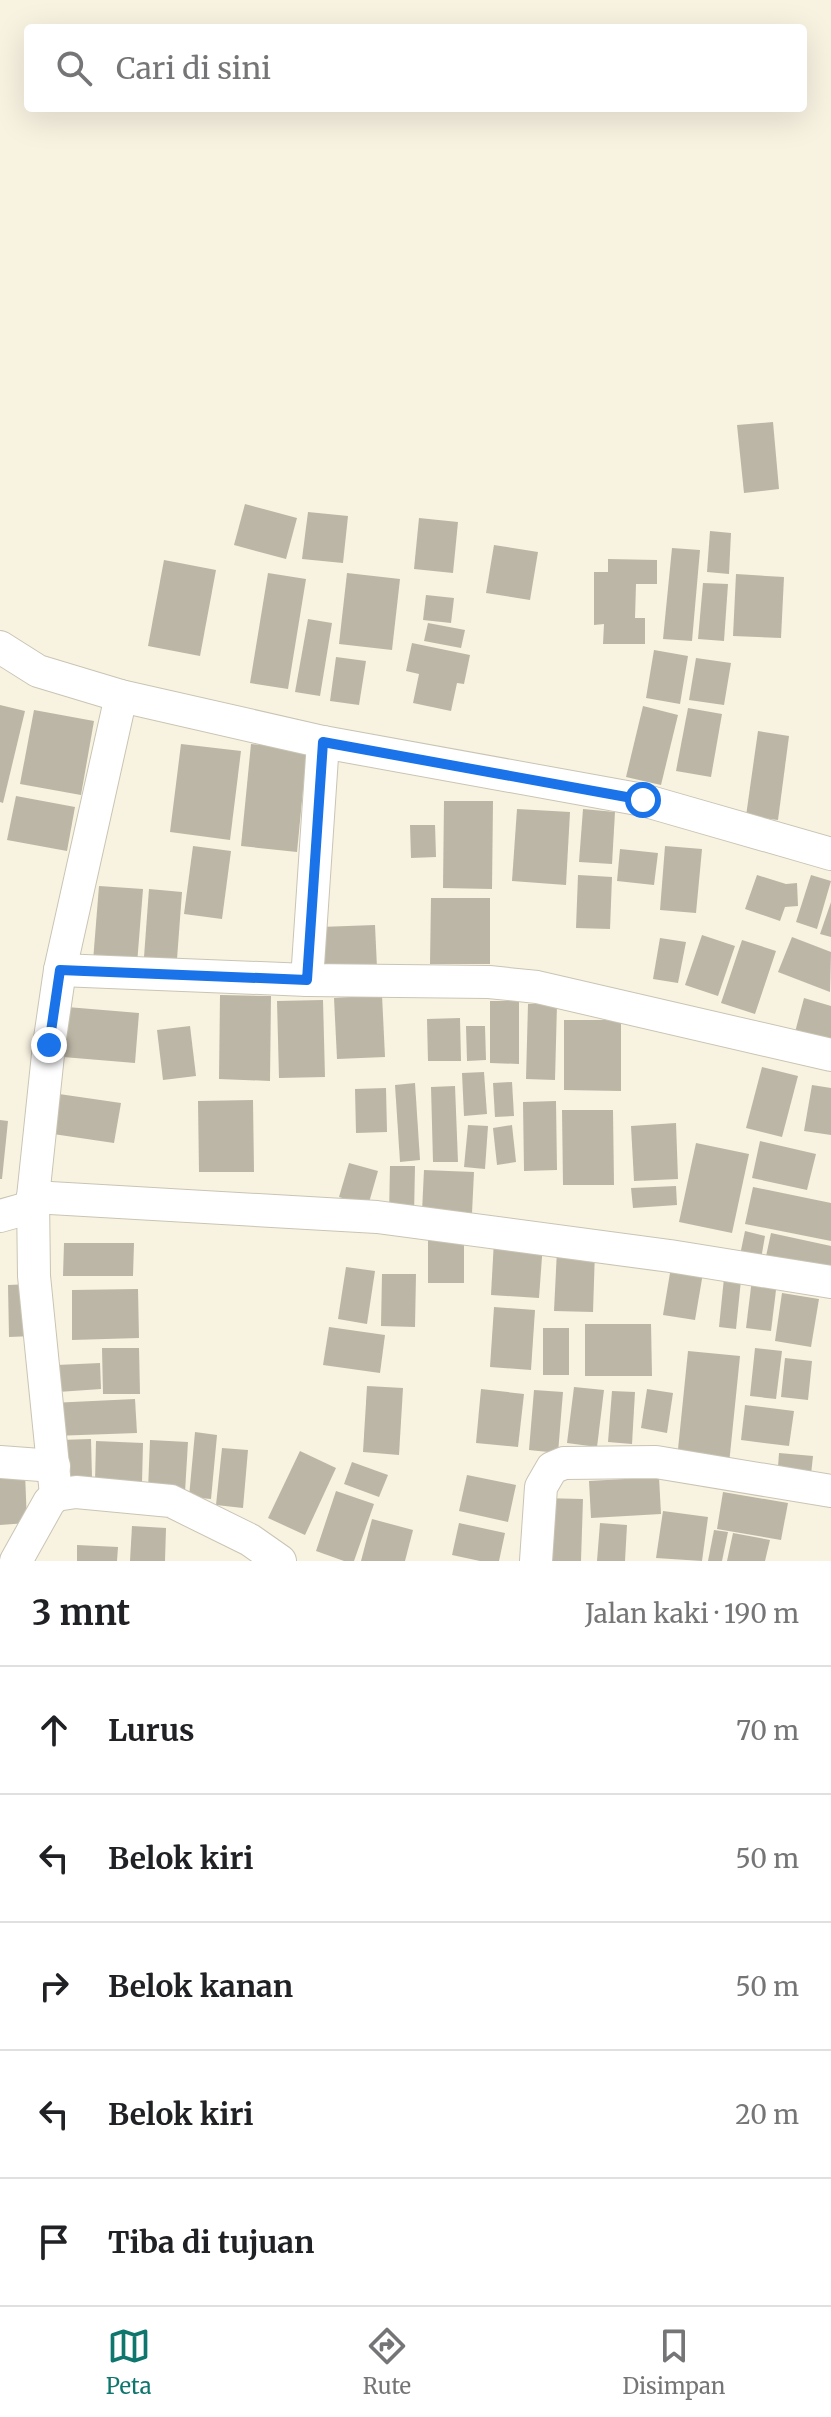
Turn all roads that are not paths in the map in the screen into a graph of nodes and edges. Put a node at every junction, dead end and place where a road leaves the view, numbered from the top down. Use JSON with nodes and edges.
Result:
{"nodes":[{"id":1,"x":0,"y":647,"type":"edge"},
{"id":2,"x":121,"y":696,"type":"junction"},
{"id":3,"x":323,"y":742,"type":"junction"},
{"id":4,"x":831,"y":854,"type":"edge"},
{"id":5,"x":60,"y":970,"type":"junction"},
{"id":6,"x":307,"y":980,"type":"junction"},
{"id":7,"x":831,"y":1055,"type":"edge"},
{"id":8,"x":33,"y":1202,"type":"junction"},
{"id":9,"x":0,"y":1216,"type":"edge"},
{"id":10,"x":831,"y":1282,"type":"edge"},
{"id":11,"x":0,"y":1462,"type":"edge"},
{"id":12,"x":55,"y":1480,"type":"junction"},
{"id":13,"x":831,"y":1491,"type":"edge"},
{"id":14,"x":16,"y":1561,"type":"edge"},
{"id":15,"x":280,"y":1561,"type":"edge"},
{"id":16,"x":536,"y":1561,"type":"edge"}],
"edges":[{"from":1,"to":2,"type":"street"},
{"from":2,"to":3,"type":"street"},
{"from":2,"to":5,"type":"street"},
{"from":3,"to":4,"type":"street"},
{"from":3,"to":6,"type":"street"},
{"from":5,"to":6,"type":"street"},
{"from":5,"to":8,"type":"street"},
{"from":6,"to":7,"type":"street"},
{"from":8,"to":9,"type":"street"},
{"from":8,"to":10,"type":"street"},
{"from":8,"to":12,"type":"street"},
{"from":11,"to":12,"type":"street"},
{"from":12,"to":14,"type":"street"},
{"from":12,"to":15,"type":"street"},
{"from":13,"to":16,"type":"street"}]}
